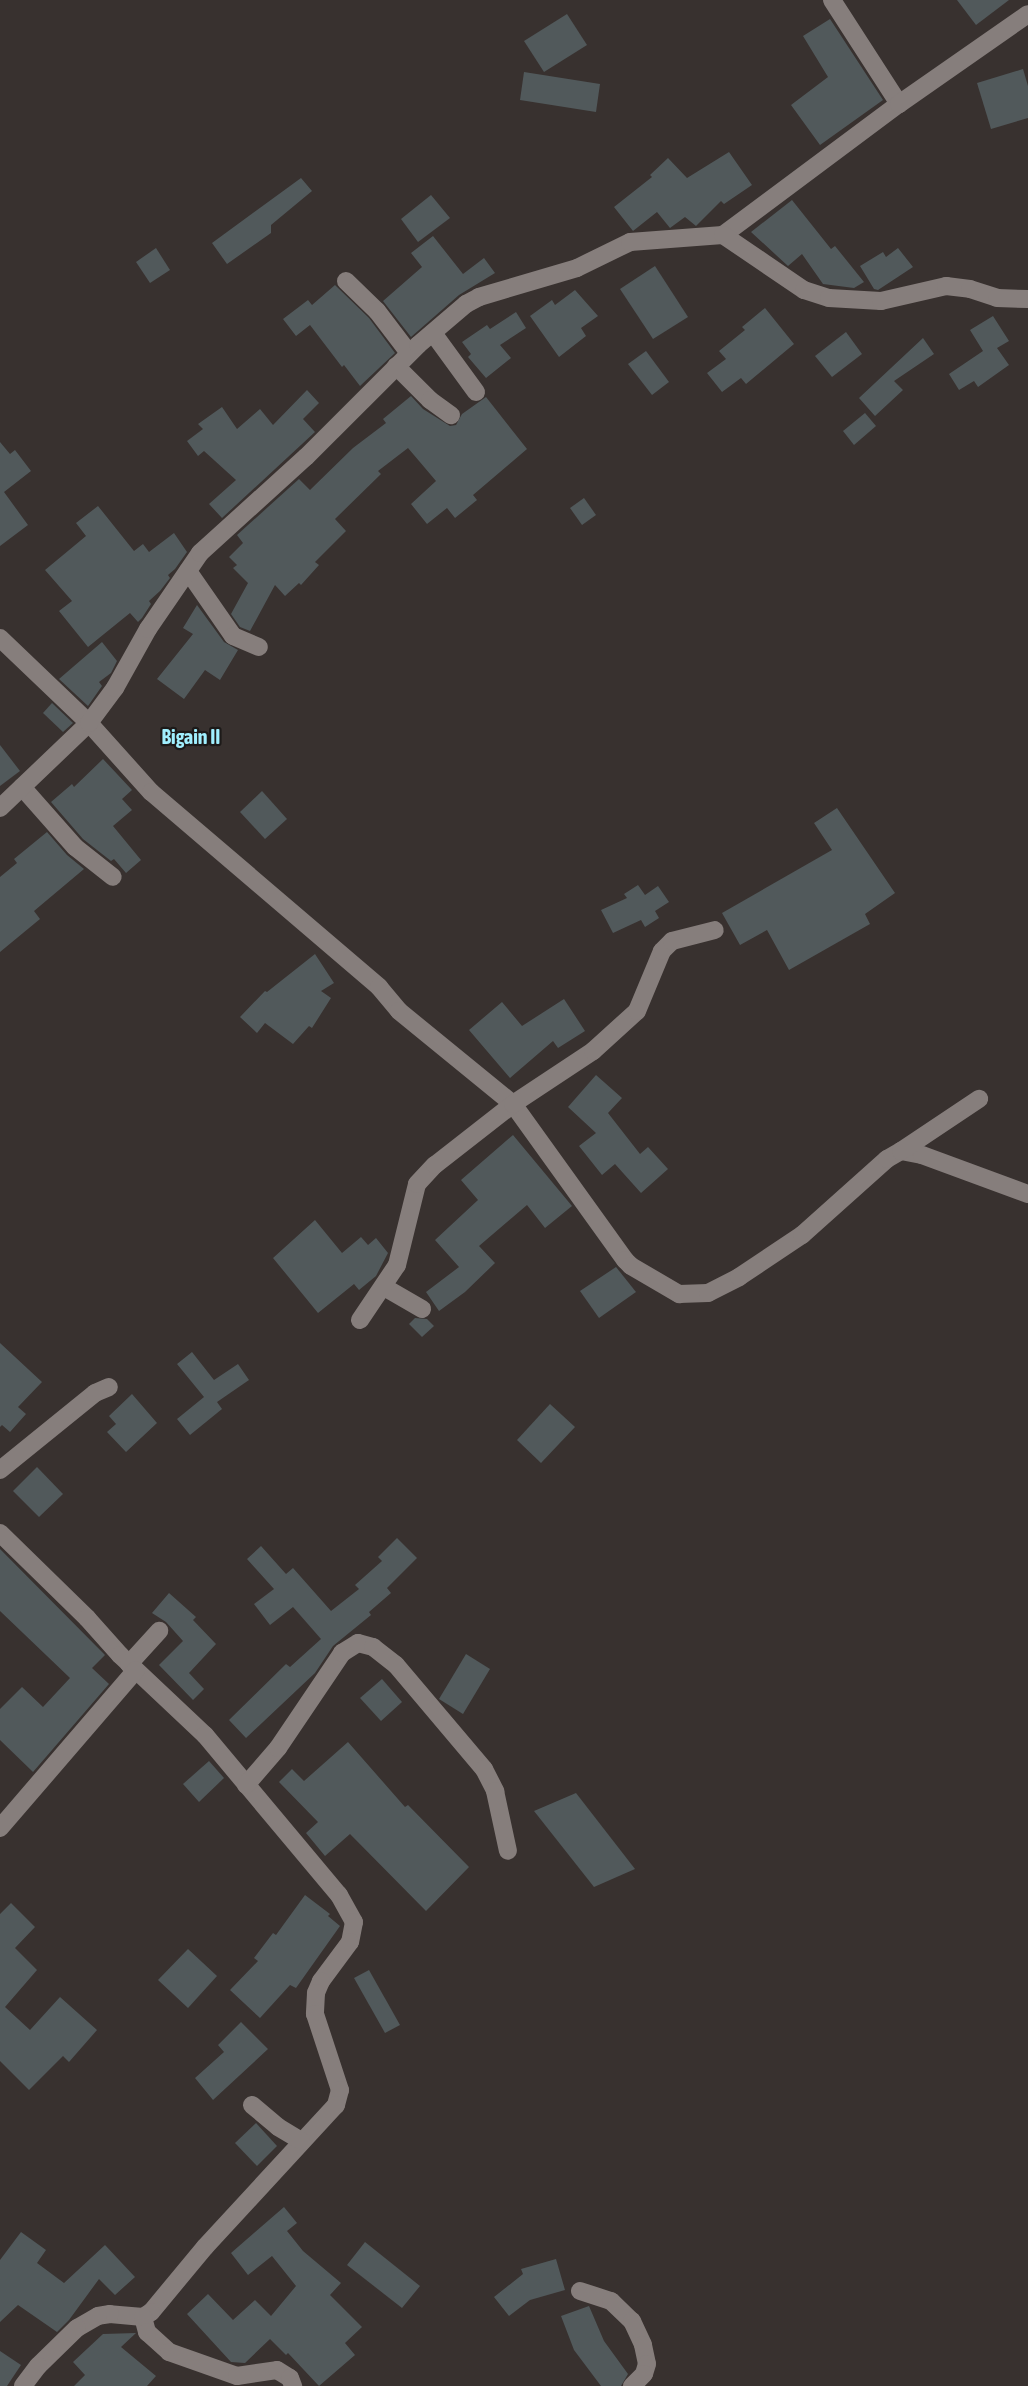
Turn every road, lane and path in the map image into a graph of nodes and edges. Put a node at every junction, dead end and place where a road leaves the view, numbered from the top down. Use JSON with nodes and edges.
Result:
{"nodes":[{"id":1,"x":832,"y":0,"type":"edge"},
{"id":2,"x":1028,"y":14,"type":"edge"},
{"id":3,"x":899,"y":104,"type":"junction"},
{"id":4,"x":723,"y":235,"type":"junction"},
{"id":5,"x":346,"y":281,"type":"dead end"},
{"id":6,"x":1028,"y":299,"type":"edge"},
{"id":7,"x":433,"y":333,"type":"junction"},
{"id":8,"x":409,"y":353,"type":"junction"},
{"id":9,"x":396,"y":366,"type":"junction"},
{"id":10,"x":476,"y":392,"type":"dead end"},
{"id":11,"x":451,"y":415,"type":"dead end"},
{"id":12,"x":188,"y":571,"type":"junction"},
{"id":13,"x":0,"y":638,"type":"edge"},
{"id":14,"x":259,"y":647,"type":"dead end"},
{"id":15,"x":89,"y":723,"type":"junction"},
{"id":16,"x":22,"y":787,"type":"junction"},
{"id":17,"x":0,"y":808,"type":"edge"},
{"id":18,"x":112,"y":877,"type":"dead end"},
{"id":19,"x":715,"y":930,"type":"dead end"},
{"id":20,"x":979,"y":1099,"type":"dead end"},
{"id":21,"x":513,"y":1104,"type":"junction"},
{"id":22,"x":902,"y":1151,"type":"junction"},
{"id":23,"x":1028,"y":1194,"type":"edge"},
{"id":24,"x":384,"y":1287,"type":"junction"},
{"id":25,"x":422,"y":1309,"type":"dead end"},
{"id":26,"x":360,"y":1320,"type":"dead end"},
{"id":27,"x":110,"y":1388,"type":"dead end"},
{"id":28,"x":0,"y":1470,"type":"edge"},
{"id":29,"x":0,"y":1533,"type":"edge"},
{"id":30,"x":159,"y":1631,"type":"dead end"},
{"id":31,"x":133,"y":1667,"type":"junction"},
{"id":32,"x":246,"y":1785,"type":"junction"},
{"id":33,"x":0,"y":1828,"type":"edge"},
{"id":34,"x":508,"y":1851,"type":"dead end"},
{"id":35,"x":252,"y":2105,"type":"dead end"},
{"id":36,"x":301,"y":2141,"type":"junction"},
{"id":37,"x":580,"y":2291,"type":"dead end"},
{"id":38,"x":143,"y":2317,"type":"junction"},
{"id":39,"x":23,"y":2386,"type":"edge"},
{"id":40,"x":293,"y":2386,"type":"edge"},
{"id":41,"x":632,"y":2386,"type":"edge"}],
"edges":[{"from":1,"to":3,"type":"street"},
{"from":2,"to":3,"type":"street"},
{"from":3,"to":4,"type":"street"},
{"from":4,"to":6,"type":"street"},
{"from":4,"to":7,"type":"street"},
{"from":5,"to":8,"type":"street"},
{"from":7,"to":8,"type":"street"},
{"from":7,"to":10,"type":"street"},
{"from":8,"to":9,"type":"street"},
{"from":9,"to":11,"type":"street"},
{"from":9,"to":12,"type":"street"},
{"from":12,"to":14,"type":"street"},
{"from":12,"to":15,"type":"street"},
{"from":13,"to":15,"type":"street"},
{"from":15,"to":16,"type":"street"},
{"from":15,"to":21,"type":"street"},
{"from":16,"to":17,"type":"street"},
{"from":16,"to":18,"type":"street"},
{"from":19,"to":21,"type":"street"},
{"from":20,"to":22,"type":"street"},
{"from":21,"to":22,"type":"street"},
{"from":21,"to":24,"type":"street"},
{"from":22,"to":23,"type":"street"},
{"from":24,"to":25,"type":"street"},
{"from":24,"to":26,"type":"street"},
{"from":27,"to":28,"type":"street"},
{"from":29,"to":31,"type":"street"},
{"from":30,"to":31,"type":"street"},
{"from":31,"to":32,"type":"street"},
{"from":31,"to":33,"type":"street"},
{"from":32,"to":34,"type":"street"},
{"from":32,"to":36,"type":"street"},
{"from":35,"to":36,"type":"street"},
{"from":36,"to":38,"type":"street"},
{"from":37,"to":41,"type":"street"},
{"from":38,"to":39,"type":"street"},
{"from":38,"to":40,"type":"street"}]}
